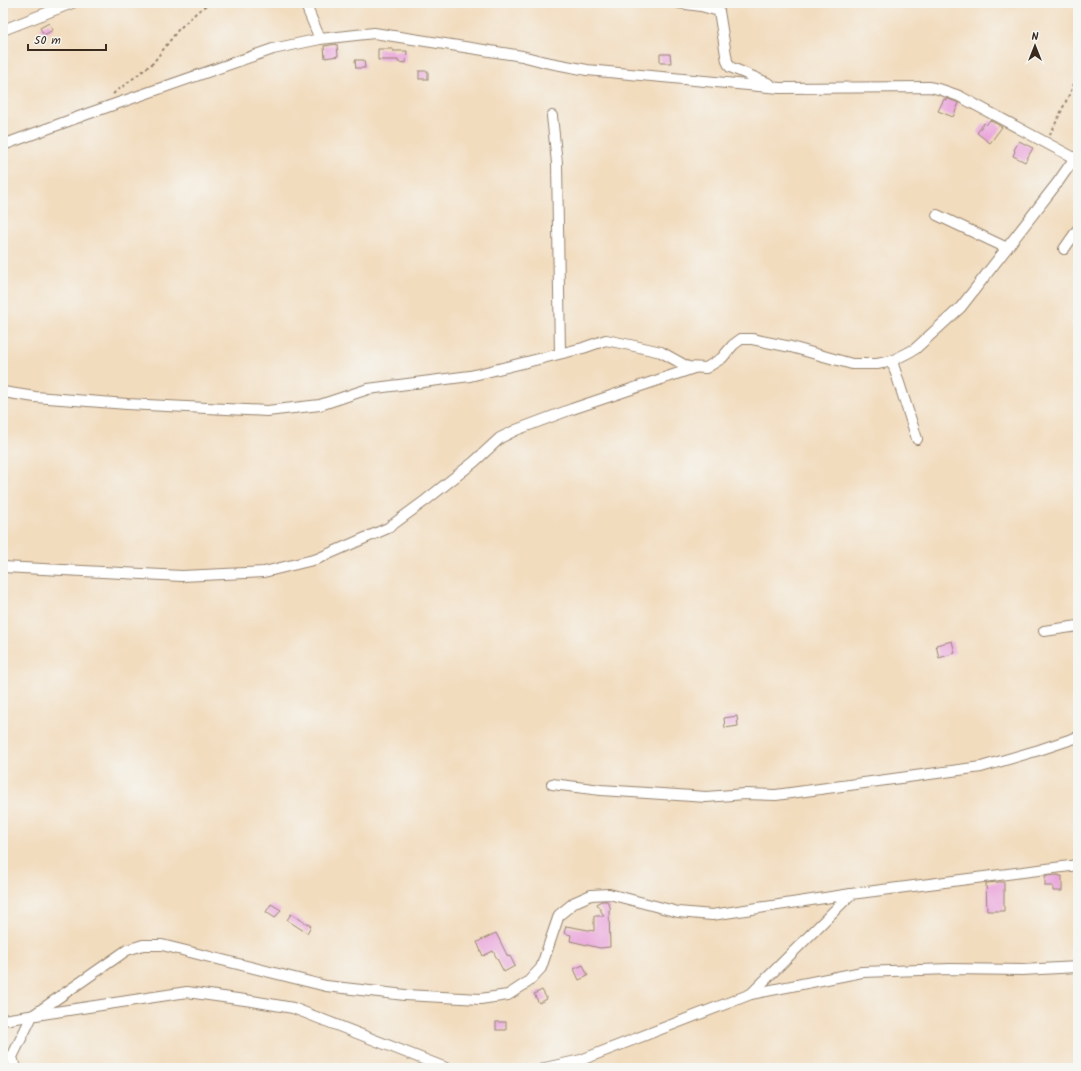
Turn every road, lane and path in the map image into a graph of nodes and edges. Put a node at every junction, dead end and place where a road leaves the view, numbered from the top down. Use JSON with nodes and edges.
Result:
{"nodes":[{"id":1,"x":72,"y":3,"type":"edge"},
{"id":2,"x":209,"y":3,"type":"edge"},
{"id":3,"x":305,"y":3,"type":"edge"},
{"id":4,"x":679,"y":3,"type":"edge"},
{"id":5,"x":718,"y":7,"type":"edge"},
{"id":6,"x":3,"y":30,"type":"edge"},
{"id":7,"x":320,"y":39,"type":"junction"},
{"id":8,"x":1078,"y":76,"type":"edge"},
{"id":9,"x":780,"y":88,"type":"junction"},
{"id":10,"x":111,"y":96,"type":"dead end"},
{"id":11,"x":552,"y":116,"type":"dead end"},
{"id":12,"x":1046,"y":143,"type":"junction"},
{"id":13,"x":3,"y":145,"type":"edge"},
{"id":14,"x":1076,"y":159,"type":"edge"},
{"id":15,"x":937,"y":216,"type":"dead end"},
{"id":16,"x":1078,"y":229,"type":"edge"},
{"id":17,"x":1007,"y":248,"type":"junction"},
{"id":18,"x":1064,"y":249,"type":"dead end"},
{"id":19,"x":560,"y":353,"type":"junction"},
{"id":20,"x":892,"y":361,"type":"junction"},
{"id":21,"x":696,"y":367,"type":"junction"},
{"id":22,"x":3,"y":392,"type":"edge"},
{"id":23,"x":916,"y":439,"type":"dead end"},
{"id":24,"x":3,"y":567,"type":"edge"},
{"id":25,"x":1078,"y":626,"type":"edge"},
{"id":26,"x":1044,"y":631,"type":"dead end"},
{"id":27,"x":1078,"y":737,"type":"edge"},
{"id":28,"x":552,"y":784,"type":"dead end"},
{"id":29,"x":1078,"y":865,"type":"edge"},
{"id":30,"x":850,"y":894,"type":"junction"},
{"id":31,"x":1078,"y":967,"type":"edge"},
{"id":32,"x":751,"y":994,"type":"junction"},
{"id":33,"x":32,"y":1016,"type":"junction"},
{"id":34,"x":3,"y":1020,"type":"edge"},
{"id":35,"x":15,"y":1068,"type":"edge"},
{"id":36,"x":446,"y":1068,"type":"edge"},
{"id":37,"x":544,"y":1068,"type":"edge"}],
"edges":[{"from":1,"to":6,"type":"street"},
{"from":2,"to":10,"type":"path"},
{"from":3,"to":7,"type":"street"},
{"from":4,"to":5,"type":"street"},
{"from":5,"to":9,"type":"street"},
{"from":7,"to":9,"type":"street"},
{"from":7,"to":13,"type":"street"},
{"from":8,"to":12,"type":"path"},
{"from":9,"to":12,"type":"street"},
{"from":11,"to":19,"type":"street"},
{"from":12,"to":14,"type":"street"},
{"from":14,"to":17,"type":"street"},
{"from":15,"to":17,"type":"street"},
{"from":16,"to":18,"type":"street"},
{"from":17,"to":20,"type":"street"},
{"from":19,"to":21,"type":"street"},
{"from":19,"to":22,"type":"street"},
{"from":20,"to":21,"type":"street"},
{"from":20,"to":23,"type":"street"},
{"from":21,"to":24,"type":"street"},
{"from":25,"to":26,"type":"street"},
{"from":27,"to":28,"type":"street"},
{"from":29,"to":30,"type":"street"},
{"from":30,"to":32,"type":"street"},
{"from":30,"to":33,"type":"street"},
{"from":31,"to":32,"type":"street"},
{"from":32,"to":37,"type":"street"},
{"from":33,"to":34,"type":"street"},
{"from":33,"to":35,"type":"street"},
{"from":33,"to":36,"type":"street"}]}
